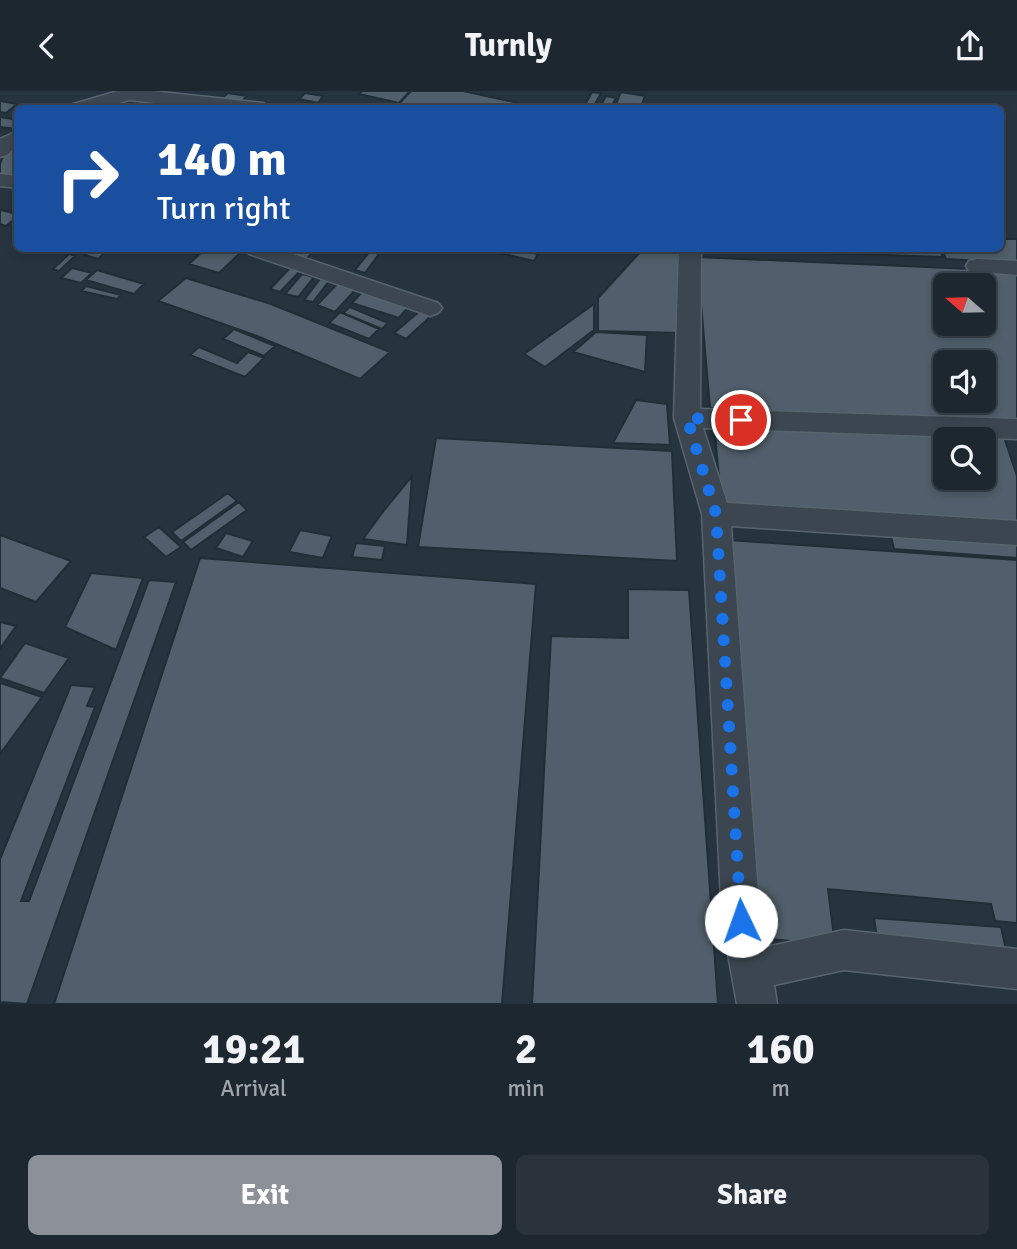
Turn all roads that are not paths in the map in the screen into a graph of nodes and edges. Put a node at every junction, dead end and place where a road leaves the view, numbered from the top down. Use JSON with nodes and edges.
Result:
{"nodes":[{"id":1,"x":124,"y":92,"type":"edge"},
{"id":2,"x":88,"y":105,"type":"edge"},
{"id":3,"x":230,"y":105,"type":"edge"},
{"id":4,"x":14,"y":139,"type":"edge"},
{"id":5,"x":0,"y":151,"type":"edge"},
{"id":6,"x":266,"y":252,"type":"edge"},
{"id":7,"x":690,"y":252,"type":"edge"},
{"id":8,"x":977,"y":266,"type":"dead end"},
{"id":9,"x":1017,"y":268,"type":"edge"},
{"id":10,"x":430,"y":308,"type":"dead end"},
{"id":11,"x":687,"y":418,"type":"junction"},
{"id":12,"x":1015,"y":433,"type":"edge"},
{"id":13,"x":716,"y":514,"type":"junction"},
{"id":14,"x":1017,"y":533,"type":"edge"},
{"id":15,"x":1017,"y":969,"type":"edge"},
{"id":16,"x":753,"y":987,"type":"edge"}],
"edges":[{"from":1,"to":2,"type":"street"},
{"from":1,"to":3,"type":"street"},
{"from":4,"to":5,"type":"street"},
{"from":6,"to":10,"type":"street"},
{"from":7,"to":11,"type":"street"},
{"from":8,"to":9,"type":"street"},
{"from":11,"to":12,"type":"street"},
{"from":11,"to":13,"type":"street"},
{"from":13,"to":14,"type":"street"},
{"from":13,"to":16,"type":"street"},
{"from":15,"to":16,"type":"street"}]}
